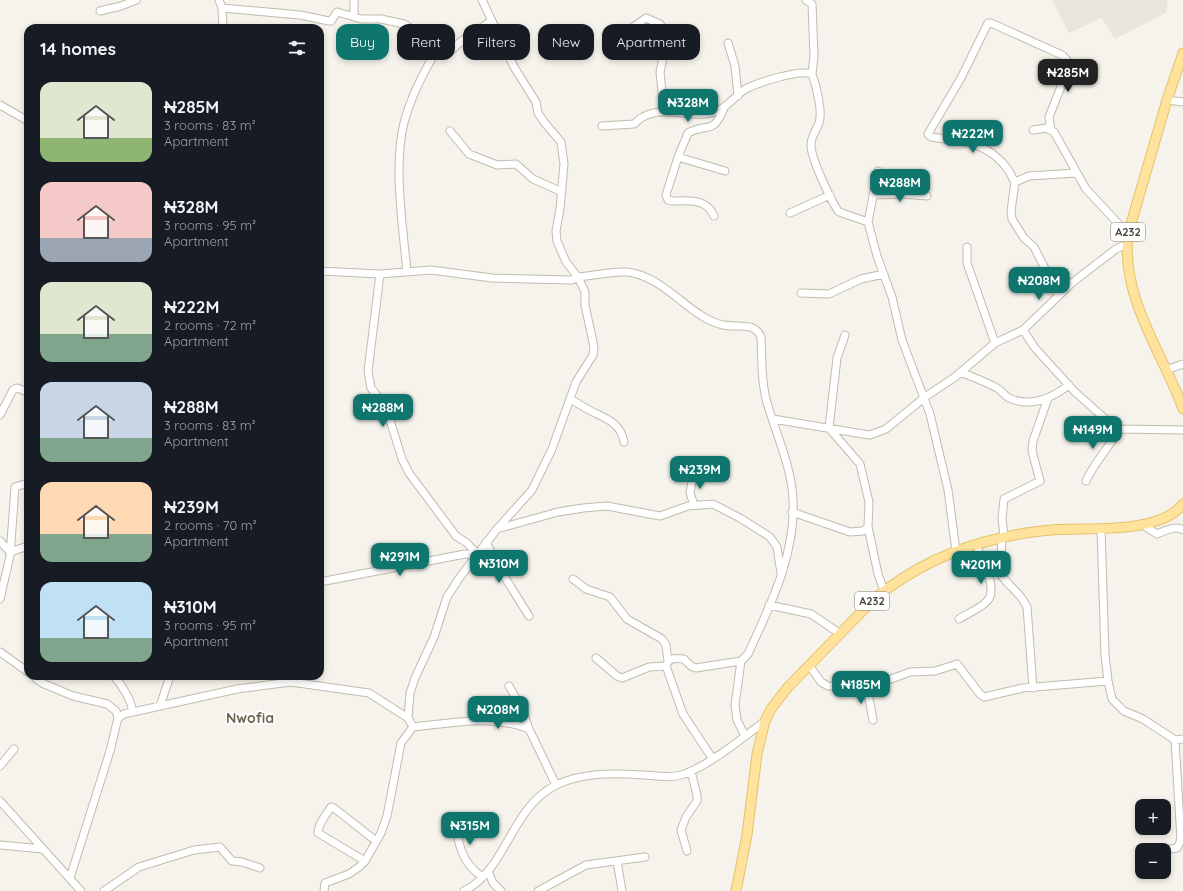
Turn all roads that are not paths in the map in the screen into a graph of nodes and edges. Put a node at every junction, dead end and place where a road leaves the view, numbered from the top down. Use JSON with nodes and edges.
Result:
{"nodes":[{"id":1,"x":136,"y":0,"type":"edge"},
{"id":2,"x":220,"y":0,"type":"edge"},
{"id":3,"x":354,"y":0,"type":"edge"},
{"id":4,"x":482,"y":0,"type":"edge"},
{"id":5,"x":806,"y":0,"type":"edge"},
{"id":6,"x":222,"y":8,"type":"junction"},
{"id":7,"x":100,"y":11,"type":"dead end"},
{"id":8,"x":354,"y":17,"type":"junction"},
{"id":9,"x":491,"y":21,"type":"junction"},
{"id":10,"x":223,"y":24,"type":"edge"},
{"id":11,"x":404,"y":24,"type":"edge"},
{"id":12,"x":638,"y":24,"type":"edge"},
{"id":13,"x":660,"y":24,"type":"edge"},
{"id":14,"x":728,"y":43,"type":"dead end"},
{"id":15,"x":455,"y":47,"type":"edge"},
{"id":16,"x":1183,"y":53,"type":"edge"},
{"id":17,"x":431,"y":60,"type":"edge"},
{"id":18,"x":663,"y":60,"type":"edge"},
{"id":19,"x":812,"y":74,"type":"junction"},
{"id":20,"x":738,"y":96,"type":"junction"},
{"id":21,"x":1167,"y":100,"type":"junction"},
{"id":22,"x":1183,"y":102,"type":"edge"},
{"id":23,"x":0,"y":105,"type":"edge"},
{"id":24,"x":724,"y":108,"type":"junction"},
{"id":25,"x":664,"y":112,"type":"junction"},
{"id":26,"x":24,"y":119,"type":"edge"},
{"id":27,"x":602,"y":126,"type":"dead end"},
{"id":28,"x":1033,"y":130,"type":"dead end"},
{"id":29,"x":1051,"y":130,"type":"junction"},
{"id":30,"x":450,"y":131,"type":"dead end"},
{"id":31,"x":678,"y":157,"type":"junction"},
{"id":32,"x":725,"y":171,"type":"dead end"},
{"id":33,"x":878,"y":171,"type":"dead end"},
{"id":34,"x":1075,"y":173,"type":"junction"},
{"id":35,"x":1015,"y":182,"type":"junction"},
{"id":36,"x":562,"y":192,"type":"junction"},
{"id":37,"x":830,"y":195,"type":"junction"},
{"id":38,"x":874,"y":195,"type":"junction"},
{"id":39,"x":927,"y":196,"type":"dead end"},
{"id":40,"x":790,"y":213,"type":"dead end"},
{"id":41,"x":714,"y":216,"type":"dead end"},
{"id":42,"x":868,"y":222,"type":"junction"},
{"id":43,"x":1128,"y":234,"type":"junction"},
{"id":44,"x":1127,"y":244,"type":"junction"},
{"id":45,"x":967,"y":247,"type":"dead end"},
{"id":46,"x":324,"y":271,"type":"edge"},
{"id":47,"x":407,"y":272,"type":"junction"},
{"id":48,"x":380,"y":274,"type":"junction"},
{"id":49,"x":884,"y":274,"type":"junction"},
{"id":50,"x":578,"y":278,"type":"junction"},
{"id":51,"x":801,"y":293,"type":"dead end"},
{"id":52,"x":1059,"y":296,"type":"junction"},
{"id":53,"x":1023,"y":330,"type":"junction"},
{"id":54,"x":845,"y":335,"type":"dead end"},
{"id":55,"x":995,"y":343,"type":"junction"},
{"id":56,"x":1183,"y":364,"type":"edge"},
{"id":57,"x":1166,"y":370,"type":"junction"},
{"id":58,"x":960,"y":372,"type":"junction"},
{"id":59,"x":1069,"y":385,"type":"junction"},
{"id":60,"x":24,"y":391,"type":"edge"},
{"id":61,"x":925,"y":397,"type":"junction"},
{"id":62,"x":1048,"y":398,"type":"junction"},
{"id":63,"x":570,"y":399,"type":"junction"},
{"id":64,"x":1183,"y":409,"type":"edge"},
{"id":65,"x":0,"y":415,"type":"edge"},
{"id":66,"x":773,"y":419,"type":"junction"},
{"id":67,"x":829,"y":428,"type":"junction"},
{"id":68,"x":1119,"y":429,"type":"junction"},
{"id":69,"x":1183,"y":430,"type":"edge"},
{"id":70,"x":624,"y":442,"type":"dead end"},
{"id":71,"x":693,"y":476,"type":"dead end"},
{"id":72,"x":1086,"y":481,"type":"dead end"},
{"id":73,"x":24,"y":484,"type":"edge"},
{"id":74,"x":1183,"y":504,"type":"edge"},
{"id":75,"x":694,"y":505,"type":"junction"},
{"id":76,"x":792,"y":512,"type":"junction"},
{"id":77,"x":1141,"y":524,"type":"junction"},
{"id":78,"x":868,"y":527,"type":"junction"},
{"id":79,"x":1101,"y":528,"type":"junction"},
{"id":80,"x":497,"y":529,"type":"junction"},
{"id":81,"x":1183,"y":530,"type":"edge"},
{"id":82,"x":1003,"y":538,"type":"junction"},
{"id":83,"x":0,"y":541,"type":"edge"},
{"id":84,"x":486,"y":542,"type":"junction"},
{"id":85,"x":976,"y":545,"type":"junction"},
{"id":86,"x":24,"y":547,"type":"edge"},
{"id":87,"x":956,"y":551,"type":"junction"},
{"id":88,"x":10,"y":552,"type":"junction"},
{"id":89,"x":478,"y":555,"type":"junction"},
{"id":90,"x":781,"y":575,"type":"junction"},
{"id":91,"x":572,"y":579,"type":"dead end"},
{"id":92,"x":324,"y":581,"type":"edge"},
{"id":93,"x":884,"y":591,"type":"junction"},
{"id":94,"x":0,"y":599,"type":"edge"},
{"id":95,"x":770,"y":605,"type":"junction"},
{"id":96,"x":529,"y":616,"type":"dead end"},
{"id":97,"x":959,"y":619,"type":"dead end"},
{"id":98,"x":839,"y":633,"type":"junction"},
{"id":99,"x":0,"y":652,"type":"edge"},
{"id":100,"x":596,"y":658,"type":"dead end"},
{"id":101,"x":741,"y":661,"type":"junction"},
{"id":102,"x":667,"y":663,"type":"junction"},
{"id":103,"x":809,"y":665,"type":"junction"},
{"id":104,"x":24,"y":669,"type":"edge"},
{"id":105,"x":38,"y":680,"type":"edge"},
{"id":106,"x":118,"y":680,"type":"edge"},
{"id":107,"x":169,"y":680,"type":"edge"},
{"id":108,"x":298,"y":680,"type":"edge"},
{"id":109,"x":305,"y":680,"type":"edge"},
{"id":110,"x":1108,"y":681,"type":"junction"},
{"id":111,"x":509,"y":686,"type":"dead end"},
{"id":112,"x":867,"y":688,"type":"junction"},
{"id":113,"x":1033,"y":688,"type":"junction"},
{"id":114,"x":160,"y":706,"type":"junction"},
{"id":115,"x":132,"y":711,"type":"junction"},
{"id":116,"x":118,"y":718,"type":"junction"},
{"id":117,"x":408,"y":718,"type":"junction"},
{"id":118,"x":873,"y":720,"type":"dead end"},
{"id":119,"x":765,"y":721,"type":"junction"},
{"id":120,"x":413,"y":727,"type":"junction"},
{"id":121,"x":529,"y":729,"type":"junction"},
{"id":122,"x":745,"y":736,"type":"junction"},
{"id":123,"x":1183,"y":739,"type":"edge"},
{"id":124,"x":1175,"y":740,"type":"junction"},
{"id":125,"x":14,"y":749,"type":"dead end"},
{"id":126,"x":712,"y":758,"type":"junction"},
{"id":127,"x":0,"y":766,"type":"edge"},
{"id":128,"x":691,"y":771,"type":"junction"},
{"id":129,"x":556,"y":786,"type":"junction"},
{"id":130,"x":0,"y":801,"type":"edge"},
{"id":131,"x":455,"y":818,"type":"dead end"},
{"id":132,"x":1182,"y":840,"type":"edge"},
{"id":133,"x":376,"y":841,"type":"junction"},
{"id":134,"x":0,"y":845,"type":"edge"},
{"id":135,"x":43,"y":849,"type":"junction"},
{"id":136,"x":1171,"y":849,"type":"edge"},
{"id":137,"x":687,"y":851,"type":"dead end"},
{"id":138,"x":645,"y":857,"type":"dead end"},
{"id":139,"x":365,"y":861,"type":"junction"},
{"id":140,"x":617,"y":861,"type":"junction"},
{"id":141,"x":260,"y":868,"type":"dead end"},
{"id":142,"x":488,"y":871,"type":"junction"},
{"id":143,"x":483,"y":877,"type":"junction"},
{"id":144,"x":70,"y":878,"type":"junction"},
{"id":145,"x":81,"y":891,"type":"edge"},
{"id":146,"x":104,"y":891,"type":"edge"},
{"id":147,"x":324,"y":891,"type":"edge"},
{"id":148,"x":464,"y":891,"type":"edge"},
{"id":149,"x":501,"y":891,"type":"edge"},
{"id":150,"x":538,"y":891,"type":"edge"},
{"id":151,"x":622,"y":891,"type":"edge"},
{"id":152,"x":736,"y":891,"type":"edge"}],
"edges":[{"from":1,"to":7,"type":"street"},
{"from":2,"to":6,"type":"street"},
{"from":3,"to":8,"type":"street"},
{"from":4,"to":9,"type":"street"},
{"from":5,"to":19,"type":"street"},
{"from":6,"to":8,"type":"street"},
{"from":6,"to":10,"type":"street"},
{"from":8,"to":11,"type":"street"},
{"from":9,"to":15,"type":"street"},
{"from":9,"to":36,"type":"street"},
{"from":12,"to":13,"type":"street"},
{"from":14,"to":20,"type":"street"},
{"from":16,"to":21,"type":"main road","number":"A232"},
{"from":17,"to":47,"type":"street"},
{"from":18,"to":25,"type":"street"},
{"from":19,"to":20,"type":"street"},
{"from":19,"to":37,"type":"street"},
{"from":20,"to":24,"type":"street"},
{"from":21,"to":22,"type":"street"},
{"from":21,"to":43,"type":"main road","number":"A232"},
{"from":23,"to":26,"type":"street"},
{"from":24,"to":25,"type":"street"},
{"from":24,"to":31,"type":"street"},
{"from":25,"to":27,"type":"street"},
{"from":28,"to":29,"type":"street"},
{"from":29,"to":34,"type":"street"},
{"from":29,"to":35,"type":"street"},
{"from":30,"to":36,"type":"street"},
{"from":31,"to":32,"type":"street"},
{"from":31,"to":41,"type":"street"},
{"from":33,"to":38,"type":"street"},
{"from":34,"to":35,"type":"street"},
{"from":34,"to":43,"type":"street"},
{"from":35,"to":52,"type":"street"},
{"from":36,"to":50,"type":"street"},
{"from":37,"to":40,"type":"street"},
{"from":37,"to":42,"type":"street"},
{"from":38,"to":39,"type":"street"},
{"from":38,"to":42,"type":"street"},
{"from":42,"to":49,"type":"street"},
{"from":43,"to":44,"type":"main road","number":"A232"},
{"from":44,"to":52,"type":"street"},
{"from":44,"to":57,"type":"main road","number":"A232"},
{"from":45,"to":55,"type":"street"},
{"from":46,"to":48,"type":"street"},
{"from":47,"to":48,"type":"street"},
{"from":47,"to":50,"type":"street"},
{"from":48,"to":89,"type":"street"},
{"from":49,"to":51,"type":"street"},
{"from":49,"to":61,"type":"street"},
{"from":50,"to":63,"type":"street"},
{"from":50,"to":66,"type":"street"},
{"from":52,"to":53,"type":"street"},
{"from":53,"to":55,"type":"street"},
{"from":53,"to":59,"type":"street"},
{"from":54,"to":67,"type":"street"},
{"from":55,"to":58,"type":"street"},
{"from":56,"to":57,"type":"street"},
{"from":57,"to":64,"type":"main road","number":"A232"},
{"from":58,"to":61,"type":"street"},
{"from":58,"to":62,"type":"street"},
{"from":59,"to":62,"type":"street"},
{"from":59,"to":68,"type":"street"},
{"from":60,"to":65,"type":"street"},
{"from":61,"to":67,"type":"street"},
{"from":61,"to":87,"type":"street"},
{"from":62,"to":82,"type":"street"},
{"from":63,"to":70,"type":"street"},
{"from":63,"to":80,"type":"street"},
{"from":66,"to":67,"type":"street"},
{"from":66,"to":76,"type":"street"},
{"from":67,"to":78,"type":"street"},
{"from":68,"to":69,"type":"street"},
{"from":68,"to":72,"type":"street"},
{"from":71,"to":75,"type":"street"},
{"from":73,"to":88,"type":"street"},
{"from":74,"to":77,"type":"main road","number":"A232"},
{"from":75,"to":80,"type":"street"},
{"from":75,"to":90,"type":"street"},
{"from":76,"to":78,"type":"street"},
{"from":76,"to":90,"type":"street"},
{"from":77,"to":79,"type":"main road","number":"A232"},
{"from":77,"to":81,"type":"street"},
{"from":78,"to":93,"type":"street"},
{"from":79,"to":82,"type":"main road","number":"A232"},
{"from":79,"to":110,"type":"street"},
{"from":80,"to":84,"type":"street"},
{"from":82,"to":85,"type":"main road","number":"A232"},
{"from":82,"to":113,"type":"street"},
{"from":83,"to":88,"type":"street"},
{"from":84,"to":89,"type":"street"},
{"from":84,"to":96,"type":"street"},
{"from":85,"to":87,"type":"main road","number":"A232"},
{"from":85,"to":97,"type":"street"},
{"from":86,"to":88,"type":"street"},
{"from":87,"to":93,"type":"main road","number":"A232"},
{"from":88,"to":94,"type":"street"},
{"from":89,"to":92,"type":"street"},
{"from":89,"to":117,"type":"street"},
{"from":90,"to":95,"type":"street"},
{"from":91,"to":102,"type":"street"},
{"from":93,"to":98,"type":"main road","number":"A232"},
{"from":95,"to":98,"type":"street"},
{"from":95,"to":101,"type":"street"},
{"from":98,"to":103,"type":"main road","number":"A232"},
{"from":99,"to":104,"type":"street"},
{"from":100,"to":102,"type":"street"},
{"from":101,"to":102,"type":"street"},
{"from":101,"to":122,"type":"street"},
{"from":102,"to":126,"type":"street"},
{"from":103,"to":112,"type":"street"},
{"from":103,"to":119,"type":"main road","number":"A232"},
{"from":105,"to":116,"type":"street"},
{"from":106,"to":115,"type":"street"},
{"from":107,"to":114,"type":"street"},
{"from":108,"to":114,"type":"street"},
{"from":109,"to":117,"type":"street"},
{"from":110,"to":113,"type":"street"},
{"from":110,"to":124,"type":"street"},
{"from":111,"to":121,"type":"street"},
{"from":112,"to":113,"type":"street"},
{"from":112,"to":118,"type":"street"},
{"from":114,"to":115,"type":"street"},
{"from":115,"to":116,"type":"street"},
{"from":116,"to":144,"type":"street"},
{"from":117,"to":120,"type":"street"},
{"from":119,"to":122,"type":"street"},
{"from":119,"to":152,"type":"main road","number":"A232"},
{"from":120,"to":121,"type":"street"},
{"from":120,"to":133,"type":"street"},
{"from":121,"to":129,"type":"street"},
{"from":122,"to":126,"type":"street"},
{"from":123,"to":124,"type":"street"},
{"from":124,"to":132,"type":"street"},
{"from":125,"to":127,"type":"street"},
{"from":126,"to":128,"type":"street"},
{"from":128,"to":129,"type":"street"},
{"from":128,"to":137,"type":"street"},
{"from":129,"to":142,"type":"street"},
{"from":130,"to":135,"type":"street"},
{"from":131,"to":143,"type":"street"},
{"from":132,"to":136,"type":"street"},
{"from":133,"to":139,"type":"street"},
{"from":133,"to":139,"type":"street"},
{"from":134,"to":135,"type":"street"},
{"from":135,"to":144,"type":"street"},
{"from":138,"to":140,"type":"street"},
{"from":139,"to":147,"type":"street"},
{"from":140,"to":150,"type":"street"},
{"from":140,"to":151,"type":"street"},
{"from":141,"to":146,"type":"street"},
{"from":142,"to":143,"type":"street"},
{"from":142,"to":149,"type":"street"},
{"from":143,"to":148,"type":"street"},
{"from":144,"to":145,"type":"street"}]}
